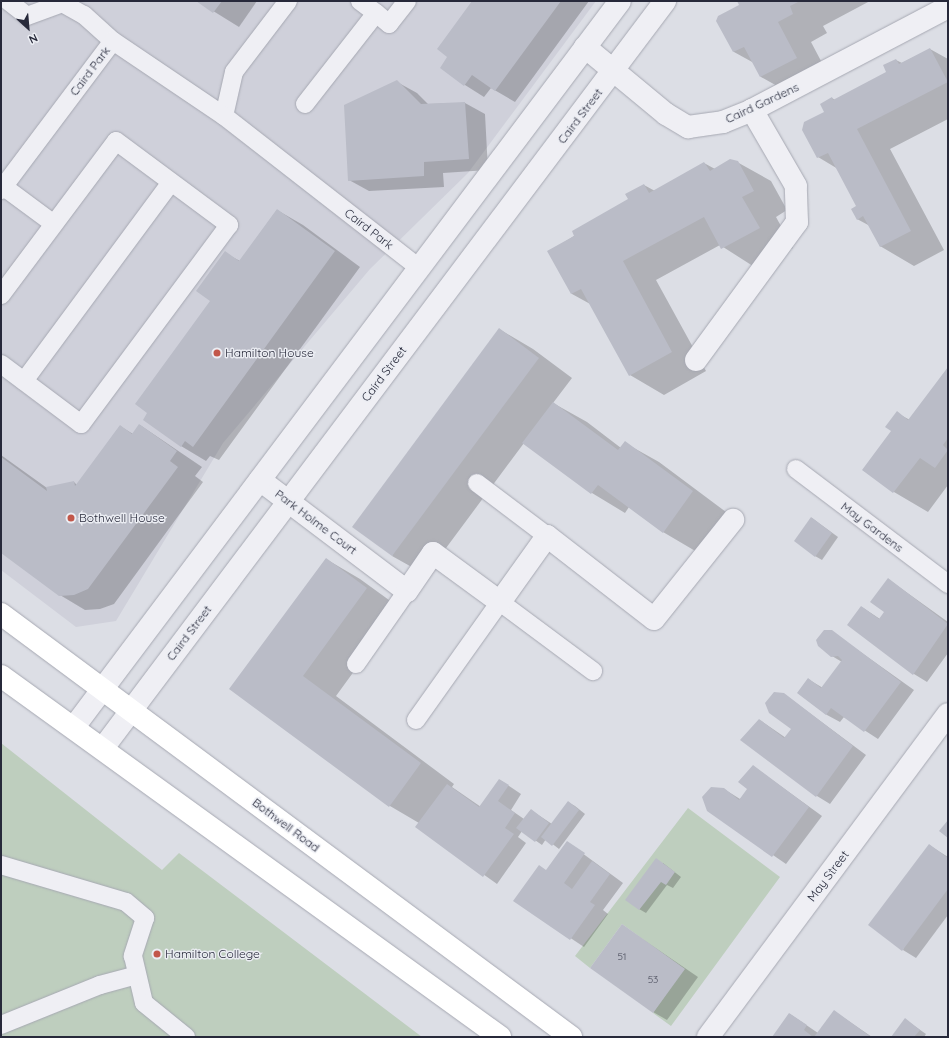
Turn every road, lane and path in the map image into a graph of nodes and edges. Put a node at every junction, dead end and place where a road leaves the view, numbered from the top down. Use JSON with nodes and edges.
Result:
{"nodes":[{"id":1,"x":8,"y":1,"type":"edge"},
{"id":2,"x":288,"y":1,"type":"edge"},
{"id":3,"x":360,"y":1,"type":"edge"},
{"id":4,"x":407,"y":1,"type":"edge"},
{"id":5,"x":620,"y":1,"type":"edge"},
{"id":6,"x":665,"y":1,"type":"edge"},
{"id":7,"x":945,"y":1,"type":"edge"},
{"id":8,"x":948,"y":3,"type":"edge"},
{"id":9,"x":948,"y":7,"type":"edge"},
{"id":10,"x":376,"y":13,"type":"junction"},
{"id":11,"x":113,"y":40,"type":"junction"},
{"id":12,"x":585,"y":47,"type":"junction"},
{"id":13,"x":614,"y":72,"type":"junction"},
{"id":14,"x":305,"y":104,"type":"dead end"},
{"id":15,"x":752,"y":110,"type":"junction"},
{"id":16,"x":224,"y":116,"type":"junction"},
{"id":17,"x":171,"y":182,"type":"junction"},
{"id":18,"x":2,"y":189,"type":"edge"},
{"id":19,"x":54,"y":224,"type":"junction"},
{"id":20,"x":419,"y":268,"type":"junction"},
{"id":21,"x":1,"y":295,"type":"edge"},
{"id":22,"x":696,"y":360,"type":"dead end"},
{"id":23,"x":1,"y":364,"type":"edge"},
{"id":24,"x":24,"y":381,"type":"junction"},
{"id":25,"x":796,"y":469,"type":"dead end"},
{"id":26,"x":260,"y":480,"type":"junction"},
{"id":27,"x":477,"y":483,"type":"dead end"},
{"id":28,"x":287,"y":501,"type":"junction"},
{"id":29,"x":733,"y":520,"type":"dead end"},
{"id":30,"x":547,"y":536,"type":"junction"},
{"id":31,"x":948,"y":584,"type":"edge"},
{"id":32,"x":407,"y":591,"type":"junction"},
{"id":33,"x":500,"y":602,"type":"junction"},
{"id":34,"x":1,"y":614,"type":"edge"},
{"id":35,"x":356,"y":664,"type":"dead end"},
{"id":36,"x":592,"y":670,"type":"dead end"},
{"id":37,"x":1,"y":676,"type":"edge"},
{"id":38,"x":103,"y":690,"type":"junction"},
{"id":39,"x":130,"y":711,"type":"junction"},
{"id":40,"x":948,"y":714,"type":"edge"},
{"id":41,"x":416,"y":720,"type":"dead end"},
{"id":42,"x":74,"y":727,"type":"junction"},
{"id":43,"x":103,"y":748,"type":"junction"},
{"id":44,"x":1,"y":865,"type":"edge"},
{"id":45,"x":137,"y":975,"type":"junction"},
{"id":46,"x":1,"y":1024,"type":"edge"},
{"id":47,"x":186,"y":1037,"type":"edge"},
{"id":48,"x":500,"y":1037,"type":"edge"},
{"id":49,"x":570,"y":1037,"type":"edge"},
{"id":50,"x":708,"y":1037,"type":"edge"}],
"edges":[{"from":1,"to":11,"type":"lane"},
{"from":2,"to":16,"type":"lane"},
{"from":3,"to":10,"type":"lane"},
{"from":4,"to":10,"type":"lane"},
{"from":5,"to":12,"type":"street"},
{"from":6,"to":13,"type":"street","name":"Caird Street"},
{"from":7,"to":8,"type":"lane"},
{"from":9,"to":15,"type":"street","name":"Caird Gardens"},
{"from":10,"to":14,"type":"lane"},
{"from":11,"to":16,"type":"lane","name":"Caird Park"},
{"from":11,"to":18,"type":"lane","name":"Caird Park"},
{"from":12,"to":13,"type":"street","name":"Caird Gardens"},
{"from":12,"to":20,"type":"street"},
{"from":13,"to":15,"type":"street","name":"Caird Gardens"},
{"from":13,"to":28,"type":"street","name":"Caird Street"},
{"from":15,"to":22,"type":"street"},
{"from":16,"to":20,"type":"lane","name":"Caird Park"},
{"from":17,"to":19,"type":"lane"},
{"from":17,"to":24,"type":"lane"},
{"from":17,"to":24,"type":"lane"},
{"from":18,"to":19,"type":"lane"},
{"from":19,"to":21,"type":"lane"},
{"from":20,"to":26,"type":"street"},
{"from":23,"to":24,"type":"lane"},
{"from":25,"to":31,"type":"lane","name":"May Gardens"},
{"from":26,"to":28,"type":"street","name":"Park Holme Court"},
{"from":26,"to":38,"type":"street"},
{"from":27,"to":30,"type":"lane"},
{"from":28,"to":32,"type":"street","name":"Park Holme Court"},
{"from":28,"to":39,"type":"street","name":"Caird Street"},
{"from":29,"to":30,"type":"street"},
{"from":30,"to":33,"type":"street"},
{"from":32,"to":33,"type":"street"},
{"from":32,"to":35,"type":"lane"},
{"from":33,"to":36,"type":"lane"},
{"from":33,"to":41,"type":"lane"},
{"from":34,"to":38,"type":"main road","name":"Bothwell Road"},
{"from":37,"to":42,"type":"main road"},
{"from":38,"to":39,"type":"main road","name":"Bothwell Road"},
{"from":38,"to":42,"type":"street"},
{"from":39,"to":43,"type":"street","name":"Caird Street"},
{"from":39,"to":49,"type":"main road","name":"Bothwell Road"},
{"from":40,"to":50,"type":"street","name":"May Street"},
{"from":42,"to":43,"type":"main road"},
{"from":43,"to":48,"type":"main road"},
{"from":44,"to":45,"type":"lane"},
{"from":45,"to":46,"type":"lane"},
{"from":45,"to":47,"type":"lane"}]}
